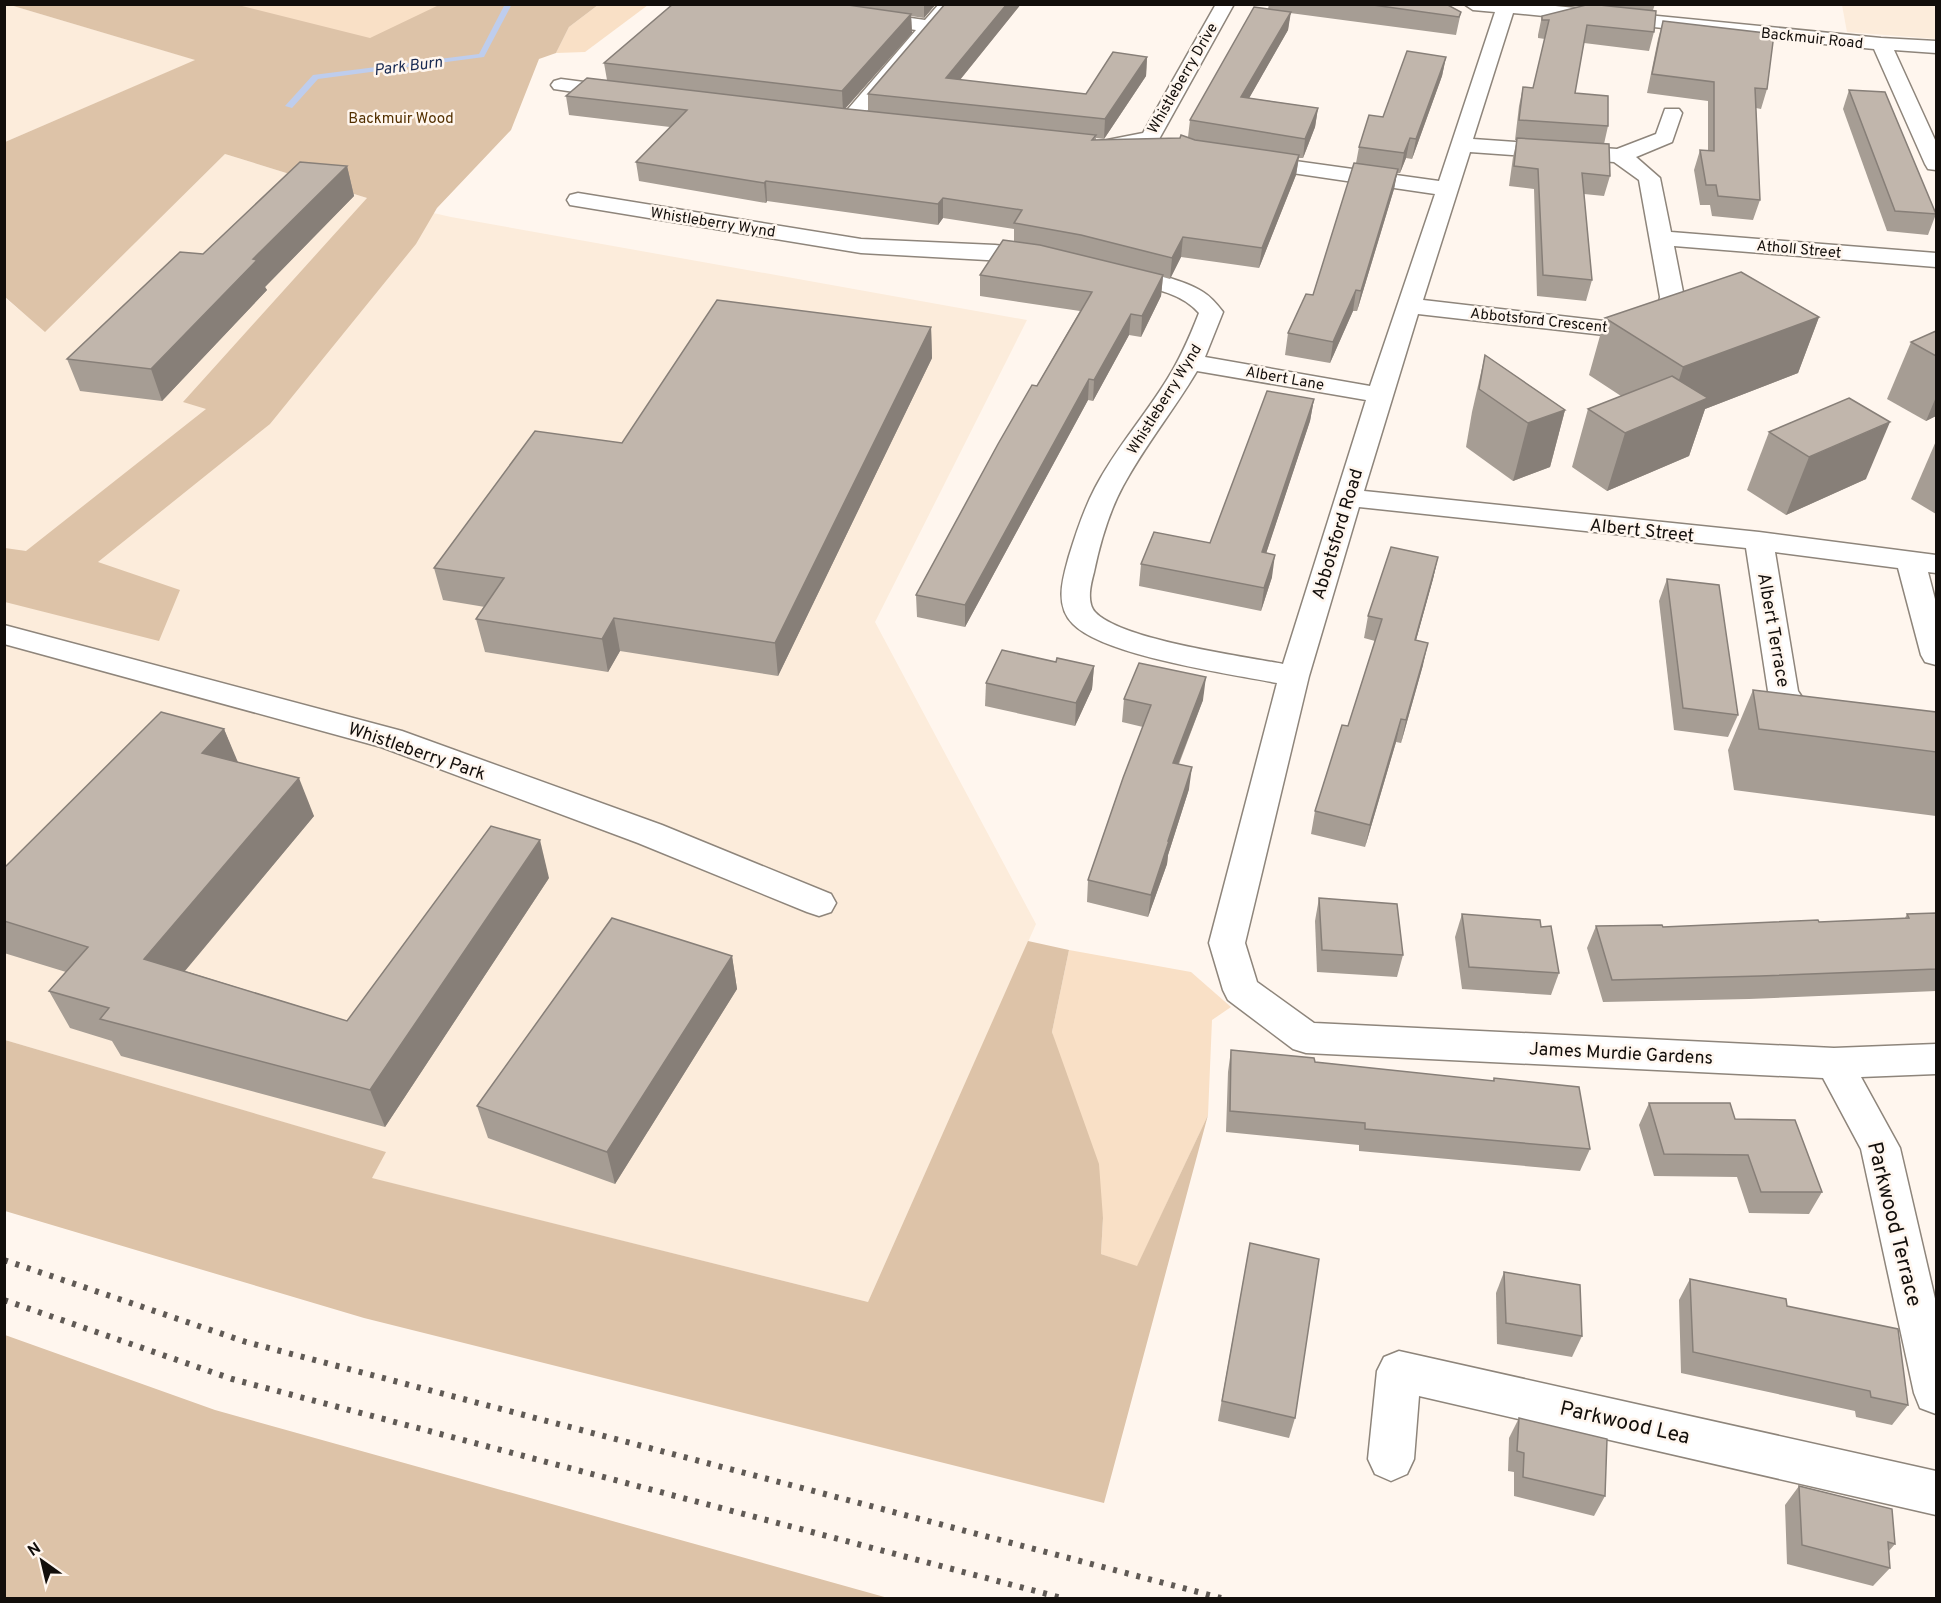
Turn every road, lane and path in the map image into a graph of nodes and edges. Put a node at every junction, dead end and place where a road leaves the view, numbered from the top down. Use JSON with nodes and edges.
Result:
{"nodes":[{"id":1,"x":949,"y":4,"type":"edge"},
{"id":2,"x":1225,"y":4,"type":"edge"},
{"id":3,"x":1473,"y":4,"type":"edge"},
{"id":4,"x":1507,"y":6,"type":"edge"},
{"id":5,"x":854,"y":16,"type":"edge"},
{"id":6,"x":931,"y":27,"type":"junction"},
{"id":7,"x":1881,"y":44,"type":"junction"},
{"id":8,"x":1936,"y":47,"type":"edge"},
{"id":9,"x":561,"y":85,"type":"dead end"},
{"id":10,"x":644,"y":95,"type":"edge"},
{"id":11,"x":1672,"y":112,"type":"dead end"},
{"id":12,"x":827,"y":117,"type":"edge"},
{"id":13,"x":849,"y":120,"type":"junction"},
{"id":14,"x":872,"y":122,"type":"edge"},
{"id":15,"x":1151,"y":137,"type":"junction"},
{"id":16,"x":1173,"y":144,"type":"edge"},
{"id":17,"x":1463,"y":144,"type":"junction"},
{"id":18,"x":1081,"y":145,"type":"edge"},
{"id":19,"x":1619,"y":156,"type":"junction"},
{"id":20,"x":1229,"y":157,"type":"edge"},
{"id":21,"x":1936,"y":164,"type":"edge"},
{"id":22,"x":1448,"y":189,"type":"junction"},
{"id":23,"x":578,"y":200,"type":"dead end"},
{"id":24,"x":1661,"y":238,"type":"junction"},
{"id":25,"x":1936,"y":260,"type":"edge"},
{"id":26,"x":1063,"y":262,"type":"edge"},
{"id":27,"x":1098,"y":270,"type":"edge"},
{"id":28,"x":1411,"y":306,"type":"junction"},
{"id":29,"x":1190,"y":362,"type":"junction"},
{"id":30,"x":1380,"y":395,"type":"junction"},
{"id":31,"x":1348,"y":498,"type":"junction"},
{"id":32,"x":1759,"y":541,"type":"junction"},
{"id":33,"x":1924,"y":562,"type":"edge"},
{"id":34,"x":4,"y":634,"type":"edge"},
{"id":35,"x":1936,"y":655,"type":"edge"},
{"id":36,"x":1294,"y":676,"type":"junction"},
{"id":37,"x":1842,"y":730,"type":"edge"},
{"id":38,"x":819,"y":903,"type":"dead end"},
{"id":39,"x":1306,"y":1038,"type":"joint"},
{"id":40,"x":1936,"y":1059,"type":"edge"},
{"id":41,"x":1834,"y":1063,"type":"junction"},
{"id":42,"x":1936,"y":1393,"type":"edge"},
{"id":43,"x":1391,"y":1459,"type":"dead end"},
{"id":44,"x":1936,"y":1493,"type":"edge"}],
"edges":[{"from":1,"to":6,"type":"street"},
{"from":2,"to":15,"type":"street","name":"Whistleberry Drive"},
{"from":3,"to":4,"type":"street","name":"Backmuir Road"},
{"from":4,"to":7,"type":"street","name":"Backmuir Road"},
{"from":4,"to":17,"type":"street","name":"Abbotsford Road"},
{"from":5,"to":6,"type":"street"},
{"from":6,"to":13,"type":"street"},
{"from":7,"to":8,"type":"street","name":"Backmuir Road"},
{"from":7,"to":21,"type":"street"},
{"from":9,"to":10,"type":"street"},
{"from":11,"to":19,"type":"street"},
{"from":12,"to":13,"type":"street"},
{"from":13,"to":14,"type":"street"},
{"from":15,"to":16,"type":"street"},
{"from":15,"to":18,"type":"street","name":"Whistleberry Drive"},
{"from":17,"to":19,"type":"street"},
{"from":17,"to":22,"type":"street","name":"Abbotsford Road"},
{"from":19,"to":24,"type":"street","name":"Abbotsford Crescent"},
{"from":20,"to":22,"type":"street"},
{"from":22,"to":28,"type":"street","name":"Abbotsford Road"},
{"from":23,"to":26,"type":"street","name":"Whistleberry Wynd"},
{"from":24,"to":25,"type":"street","name":"Atholl Street"},
{"from":24,"to":28,"type":"street","name":"Abbotsford Crescent"},
{"from":27,"to":29,"type":"street","name":"Whistleberry Wynd"},
{"from":28,"to":30,"type":"street","name":"Abbotsford Road"},
{"from":29,"to":30,"type":"street","name":"Albert Lane"},
{"from":29,"to":36,"type":"street","name":"Whistleberry Wynd"},
{"from":30,"to":31,"type":"street","name":"Abbotsford Road"},
{"from":31,"to":32,"type":"street","name":"Albert Street"},
{"from":31,"to":36,"type":"street","name":"Abbotsford Road"},
{"from":32,"to":33,"type":"street","name":"Albert Street"},
{"from":32,"to":37,"type":"street","name":"Albert Terrace"},
{"from":33,"to":35,"type":"street"},
{"from":34,"to":38,"type":"street","name":"Whistleberry Park"},
{"from":36,"to":39,"type":"street","name":"Abbotsford Road"},
{"from":39,"to":41,"type":"street","name":"James Murdie Gardens"},
{"from":40,"to":41,"type":"street","name":"James Murdie Gardens"},
{"from":41,"to":42,"type":"street","name":"Parkwood Terrace"},
{"from":43,"to":44,"type":"street","name":"Parkwood Lea"}]}
